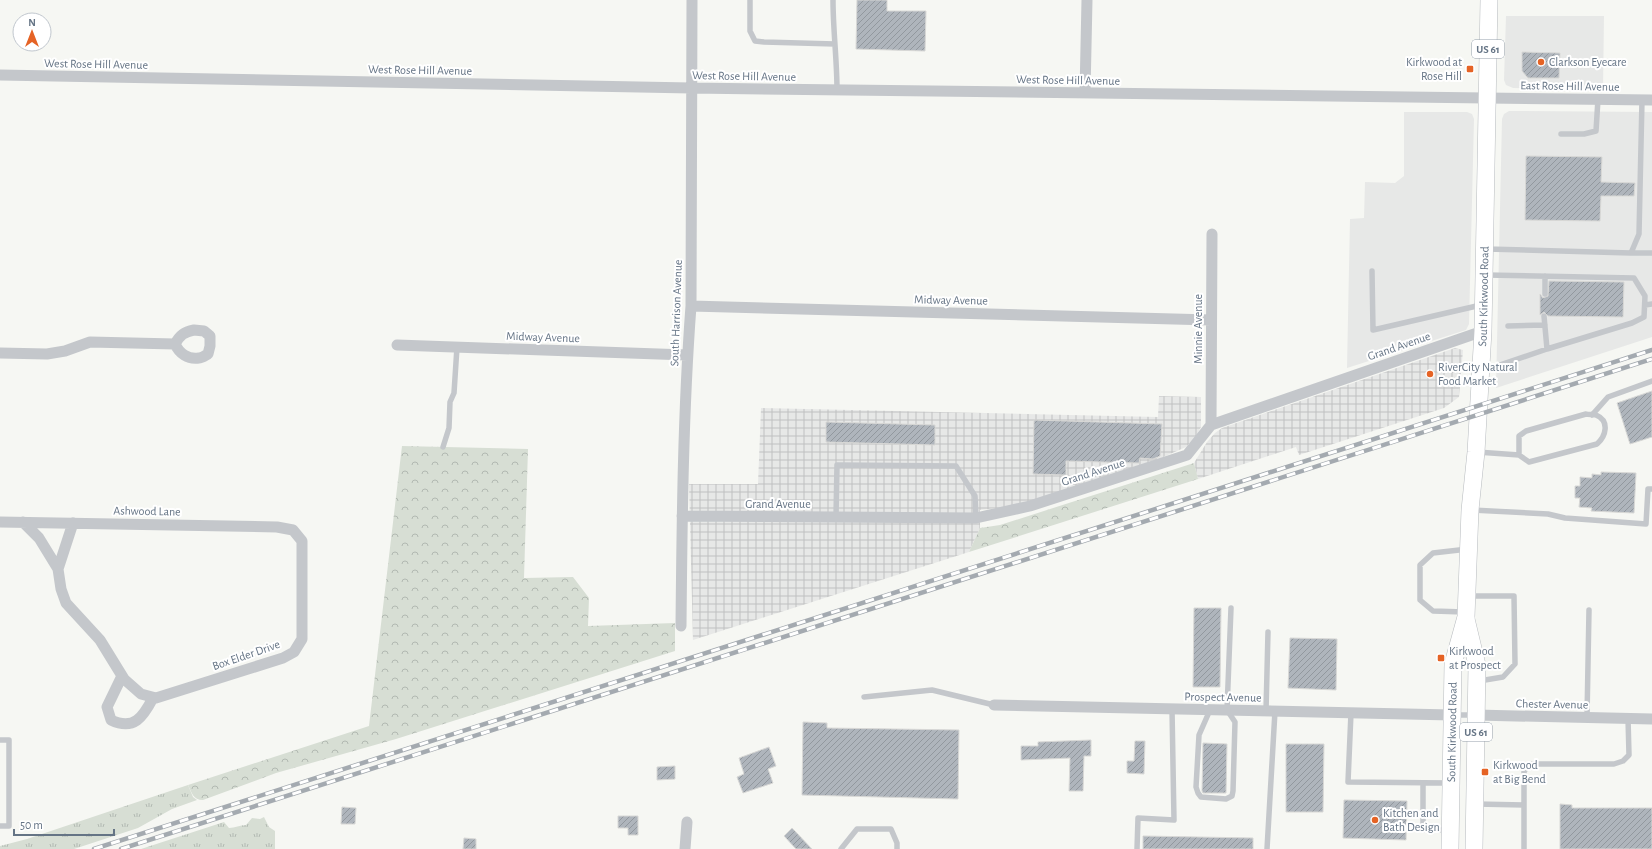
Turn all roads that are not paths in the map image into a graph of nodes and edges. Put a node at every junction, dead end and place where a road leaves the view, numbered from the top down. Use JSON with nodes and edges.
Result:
{"nodes":[{"id":1,"x":692,"y":0,"type":"edge"},
{"id":2,"x":750,"y":0,"type":"edge"},
{"id":3,"x":833,"y":0,"type":"edge"},
{"id":4,"x":1087,"y":0,"type":"edge"},
{"id":5,"x":1489,"y":0,"type":"edge"},
{"id":6,"x":835,"y":44,"type":"junction"},
{"id":7,"x":0,"y":75,"type":"edge"},
{"id":8,"x":690,"y":88,"type":"junction"},
{"id":9,"x":836,"y":90,"type":"junction"},
{"id":10,"x":1085,"y":93,"type":"junction"},
{"id":11,"x":1488,"y":98,"type":"junction"},
{"id":12,"x":1598,"y":99,"type":"junction"},
{"id":13,"x":1647,"y":100,"type":"edge"},
{"id":14,"x":1561,"y":134,"type":"dead end"},
{"id":15,"x":1212,"y":234,"type":"dead end"},
{"id":16,"x":1485,"y":249,"type":"junction"},
{"id":17,"x":1631,"y":253,"type":"junction"},
{"id":18,"x":1652,"y":253,"type":"edge"},
{"id":19,"x":1372,"y":271,"type":"dead end"},
{"id":20,"x":1484,"y":275,"type":"junction"},
{"id":21,"x":1545,"y":276,"type":"junction"},
{"id":22,"x":1545,"y":294,"type":"dead end"},
{"id":23,"x":1484,"y":304,"type":"junction"},
{"id":24,"x":1652,"y":304,"type":"edge"},
{"id":25,"x":1645,"y":305,"type":"junction"},
{"id":26,"x":691,"y":306,"type":"junction"},
{"id":27,"x":1544,"y":316,"type":"dead end"},
{"id":28,"x":1211,"y":320,"type":"junction"},
{"id":29,"x":1545,"y":325,"type":"junction"},
{"id":30,"x":1508,"y":326,"type":"dead end"},
{"id":31,"x":1483,"y":331,"type":"junction"},
{"id":32,"x":175,"y":344,"type":"dead end"},
{"id":33,"x":397,"y":345,"type":"dead end"},
{"id":34,"x":457,"y":347,"type":"junction"},
{"id":35,"x":1547,"y":349,"type":"junction"},
{"id":36,"x":0,"y":353,"type":"edge"},
{"id":37,"x":687,"y":354,"type":"junction"},
{"id":38,"x":1480,"y":372,"type":"junction"},
{"id":39,"x":1652,"y":381,"type":"edge"},
{"id":40,"x":1592,"y":415,"type":"junction"},
{"id":41,"x":1211,"y":425,"type":"junction"},
{"id":42,"x":443,"y":447,"type":"dead end"},
{"id":43,"x":1476,"y":452,"type":"junction"},
{"id":44,"x":1519,"y":455,"type":"junction"},
{"id":45,"x":1652,"y":489,"type":"edge"},
{"id":46,"x":1470,"y":510,"type":"junction"},
{"id":47,"x":682,"y":516,"type":"junction"},
{"id":48,"x":836,"y":517,"type":"junction"},
{"id":49,"x":976,"y":518,"type":"junction"},
{"id":50,"x":0,"y":522,"type":"edge"},
{"id":51,"x":23,"y":522,"type":"junction"},
{"id":52,"x":73,"y":523,"type":"junction"},
{"id":53,"x":1649,"y":524,"type":"edge"},
{"id":54,"x":293,"y":530,"type":"joint"},
{"id":55,"x":1468,"y":548,"type":"junction"},
{"id":56,"x":58,"y":569,"type":"junction"},
{"id":57,"x":1231,"y":608,"type":"dead end"},
{"id":58,"x":1466,"y":608,"type":"junction"},
{"id":59,"x":1589,"y":610,"type":"dead end"},
{"id":60,"x":681,"y":626,"type":"dead end"},
{"id":61,"x":1268,"y":632,"type":"dead end"},
{"id":62,"x":122,"y":676,"type":"junction"},
{"id":63,"x":1476,"y":681,"type":"junction"},
{"id":64,"x":864,"y":697,"type":"dead end"},
{"id":65,"x":153,"y":698,"type":"junction"},
{"id":66,"x":994,"y":705,"type":"joint"},
{"id":67,"x":1172,"y":709,"type":"junction"},
{"id":68,"x":1210,"y":710,"type":"junction"},
{"id":69,"x":1227,"y":710,"type":"junction"},
{"id":70,"x":1270,"y":711,"type":"junction"},
{"id":71,"x":1351,"y":713,"type":"junction"},
{"id":72,"x":1452,"y":715,"type":"junction"},
{"id":73,"x":1476,"y":715,"type":"junction"},
{"id":74,"x":1587,"y":717,"type":"junction"},
{"id":75,"x":1628,"y":718,"type":"junction"},
{"id":76,"x":1652,"y":718,"type":"edge"},
{"id":77,"x":0,"y":740,"type":"edge"},
{"id":78,"x":1423,"y":783,"type":"junction"},
{"id":79,"x":1451,"y":783,"type":"junction"},
{"id":80,"x":1474,"y":804,"type":"junction"},
{"id":81,"x":1524,"y":805,"type":"junction"},
{"id":82,"x":686,"y":822,"type":"dead end"},
{"id":83,"x":0,"y":826,"type":"edge"},
{"id":84,"x":1450,"y":830,"type":"junction"},
{"id":85,"x":1474,"y":848,"type":"edge"},
{"id":86,"x":685,"y":849,"type":"edge"},
{"id":87,"x":840,"y":849,"type":"edge"},
{"id":88,"x":897,"y":849,"type":"edge"},
{"id":89,"x":1137,"y":849,"type":"edge"},
{"id":90,"x":1267,"y":849,"type":"edge"},
{"id":91,"x":1450,"y":849,"type":"edge"},
{"id":92,"x":1524,"y":849,"type":"edge"}],
"edges":[{"from":1,"to":8,"type":"street","name":"South Harrison Avenue"},
{"from":2,"to":6,"type":"lane"},
{"from":3,"to":6,"type":"lane"},
{"from":4,"to":10,"type":"street"},
{"from":5,"to":11,"type":"main road","name":"South Kirkwood Road","number":"US 61"},
{"from":6,"to":9,"type":"lane"},
{"from":7,"to":8,"type":"street","name":"West Rose Hill Avenue"},
{"from":8,"to":9,"type":"street","name":"West Rose Hill Avenue"},
{"from":8,"to":26,"type":"street","name":"South Harrison Avenue"},
{"from":9,"to":10,"type":"street","name":"West Rose Hill Avenue"},
{"from":10,"to":11,"type":"street","name":"West Rose Hill Avenue"},
{"from":11,"to":12,"type":"street","name":"East Rose Hill Avenue"},
{"from":11,"to":16,"type":"main road","name":"South Kirkwood Road","number":"US 61"},
{"from":12,"to":13,"type":"street","name":"East Rose Hill Avenue"},
{"from":12,"to":14,"type":"lane"},
{"from":13,"to":17,"type":"lane"},
{"from":15,"to":28,"type":"street","name":"Minnie Avenue"},
{"from":16,"to":17,"type":"lane"},
{"from":16,"to":20,"type":"main road","name":"South Kirkwood Road","number":"US 61"},
{"from":17,"to":18,"type":"lane"},
{"from":19,"to":23,"type":"lane"},
{"from":20,"to":21,"type":"lane"},
{"from":20,"to":23,"type":"main road","name":"South Kirkwood Road","number":"US 61"},
{"from":21,"to":22,"type":"lane"},
{"from":21,"to":25,"type":"lane"},
{"from":23,"to":31,"type":"main road","name":"South Kirkwood Road","number":"US 61"},
{"from":24,"to":25,"type":"lane"},
{"from":25,"to":35,"type":"lane"},
{"from":26,"to":28,"type":"street","name":"Midway Avenue"},
{"from":26,"to":37,"type":"street","name":"South Harrison Avenue"},
{"from":27,"to":29,"type":"lane"},
{"from":28,"to":41,"type":"street","name":"Minnie Avenue"},
{"from":29,"to":30,"type":"lane"},
{"from":29,"to":35,"type":"lane"},
{"from":31,"to":38,"type":"main road","name":"South Kirkwood Road","number":"US 61"},
{"from":31,"to":41,"type":"street","name":"Grand Avenue"},
{"from":32,"to":36,"type":"street"},
{"from":33,"to":34,"type":"street","name":"Midway Avenue"},
{"from":34,"to":37,"type":"street","name":"Midway Avenue"},
{"from":34,"to":42,"type":"lane"},
{"from":35,"to":38,"type":"lane"},
{"from":37,"to":47,"type":"street","name":"South Harrison Avenue"},
{"from":38,"to":43,"type":"main road","name":"South Kirkwood Road","number":"US 61"},
{"from":39,"to":40,"type":"lane"},
{"from":40,"to":44,"type":"lane"},
{"from":40,"to":44,"type":"lane"},
{"from":41,"to":49,"type":"street","name":"Grand Avenue"},
{"from":43,"to":44,"type":"lane"},
{"from":43,"to":46,"type":"main road","name":"South Kirkwood Road","number":"US 61"},
{"from":45,"to":53,"type":"lane"},
{"from":46,"to":53,"type":"lane"},
{"from":46,"to":55,"type":"main road","name":"South Kirkwood Road","number":"US 61"},
{"from":47,"to":48,"type":"street","name":"Grand Avenue"},
{"from":47,"to":60,"type":"street","name":"South Harrison Avenue"},
{"from":48,"to":49,"type":"street","name":"Grand Avenue"},
{"from":48,"to":49,"type":"lane"},
{"from":50,"to":51,"type":"street","name":"Ashwood Lane"},
{"from":51,"to":52,"type":"street","name":"Ashwood Lane"},
{"from":51,"to":56,"type":"street"},
{"from":52,"to":54,"type":"street","name":"Ashwood Lane"},
{"from":52,"to":56,"type":"street"},
{"from":54,"to":65,"type":"street","name":"Box Elder Drive"},
{"from":55,"to":58,"type":"main road","name":"South Kirkwood Road","number":"US 61"},
{"from":55,"to":58,"type":"lane"},
{"from":56,"to":62,"type":"street"},
{"from":57,"to":69,"type":"lane"},
{"from":58,"to":63,"type":"main road","name":"South Kirkwood Road","number":"US 61"},
{"from":58,"to":63,"type":"lane"},
{"from":58,"to":72,"type":"main road","name":"South Kirkwood Road","number":"US 61"},
{"from":59,"to":74,"type":"lane"},
{"from":61,"to":70,"type":"lane"},
{"from":62,"to":65,"type":"street"},
{"from":62,"to":65,"type":"street"},
{"from":63,"to":73,"type":"main road","name":"South Kirkwood Road","number":"US 61"},
{"from":64,"to":66,"type":"lane"},
{"from":66,"to":67,"type":"street","name":"Prospect Avenue"},
{"from":67,"to":68,"type":"street","name":"Prospect Avenue"},
{"from":67,"to":89,"type":"lane"},
{"from":68,"to":69,"type":"street","name":"Prospect Avenue"},
{"from":68,"to":69,"type":"lane"},
{"from":69,"to":70,"type":"street","name":"Prospect Avenue"},
{"from":70,"to":71,"type":"street","name":"Prospect Avenue"},
{"from":70,"to":90,"type":"lane"},
{"from":71,"to":72,"type":"street","name":"Prospect Avenue"},
{"from":71,"to":78,"type":"lane"},
{"from":72,"to":73,"type":"lane","name":"Chester Avenue"},
{"from":72,"to":79,"type":"main road","name":"South Kirkwood Road","number":"US 61"},
{"from":73,"to":74,"type":"street","name":"Chester Avenue"},
{"from":73,"to":80,"type":"main road","name":"South Kirkwood Road","number":"US 61"},
{"from":74,"to":75,"type":"street","name":"Chester Avenue"},
{"from":75,"to":76,"type":"street","name":"Chester Avenue"},
{"from":75,"to":81,"type":"lane"},
{"from":77,"to":83,"type":"lane"},
{"from":78,"to":79,"type":"lane"},
{"from":78,"to":84,"type":"lane"},
{"from":79,"to":84,"type":"main road","name":"South Kirkwood Road","number":"US 61"},
{"from":80,"to":81,"type":"lane"},
{"from":80,"to":85,"type":"main road","name":"South Kirkwood Road","number":"US 61"},
{"from":81,"to":92,"type":"lane"},
{"from":82,"to":86,"type":"street"},
{"from":84,"to":91,"type":"main road","name":"South Kirkwood Road","number":"US 61"},
{"from":87,"to":88,"type":"lane"}]}
